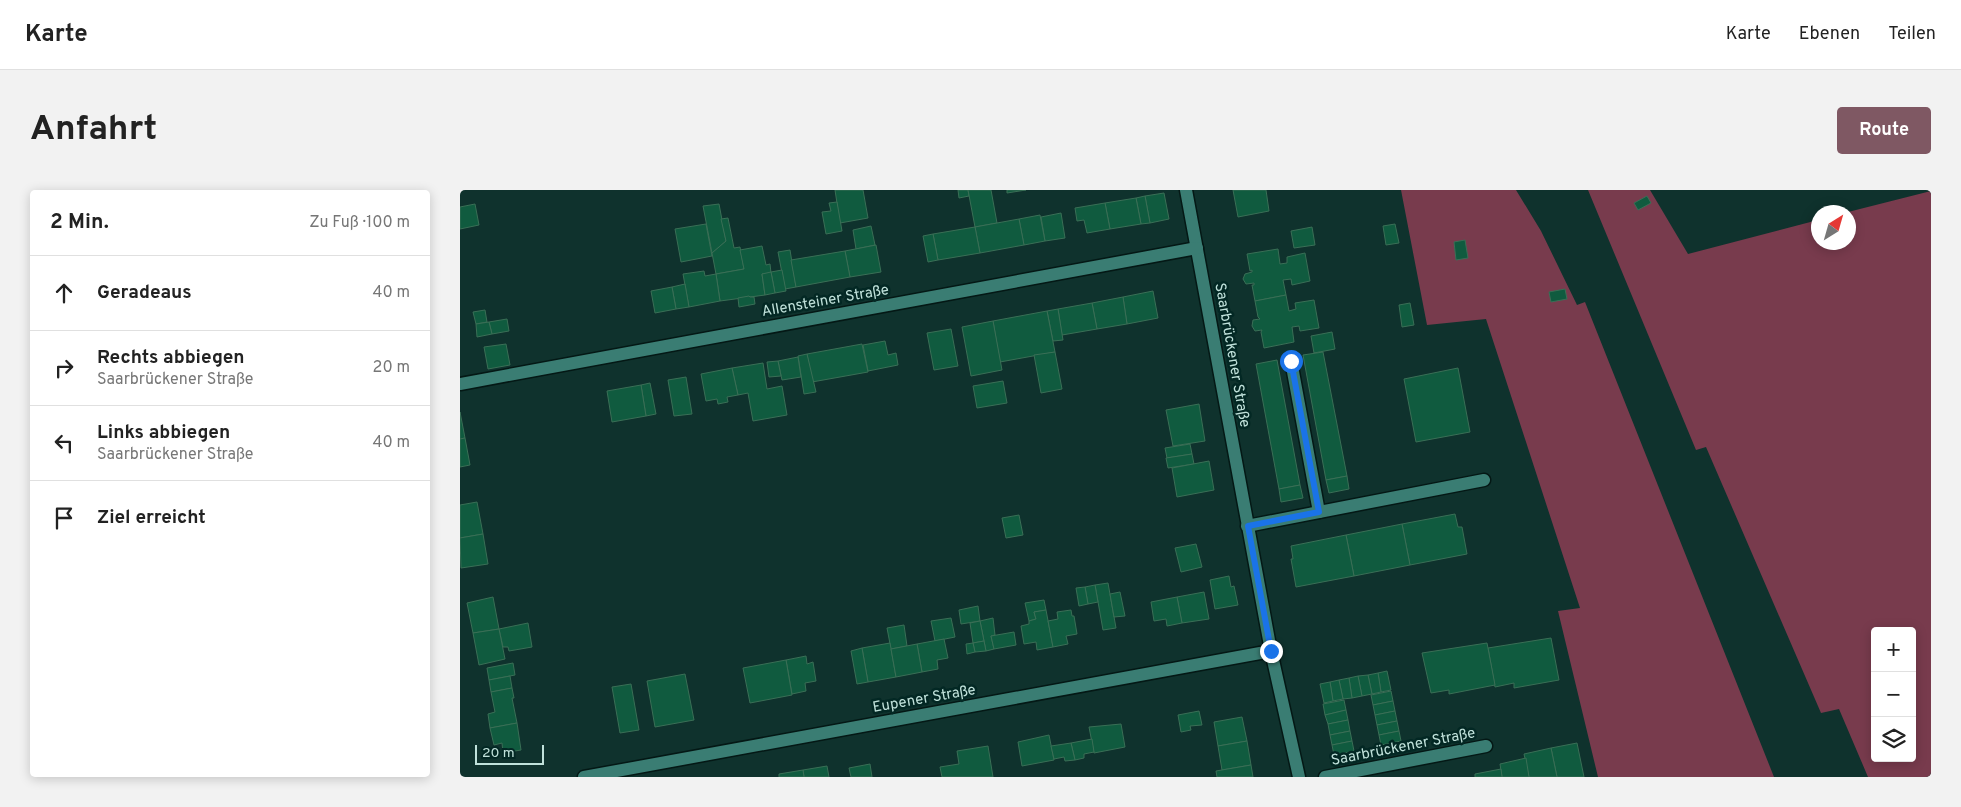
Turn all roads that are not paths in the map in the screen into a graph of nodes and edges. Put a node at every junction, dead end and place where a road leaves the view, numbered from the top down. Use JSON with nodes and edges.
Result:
{"nodes":[{"id":1,"x":1186,"y":190,"type":"edge"},
{"id":2,"x":1197,"y":248,"type":"junction"},
{"id":3,"x":1291,"y":361,"type":"dead end"},
{"id":4,"x":460,"y":384,"type":"edge"},
{"id":5,"x":1484,"y":480,"type":"dead end"},
{"id":6,"x":1319,"y":512,"type":"junction"},
{"id":7,"x":1248,"y":526,"type":"junction"},
{"id":8,"x":1271,"y":651,"type":"junction"},
{"id":9,"x":1486,"y":746,"type":"dead end"},
{"id":10,"x":584,"y":777,"type":"edge"},
{"id":11,"x":1299,"y":777,"type":"edge"},
{"id":12,"x":1325,"y":777,"type":"edge"}],
"edges":[{"from":1,"to":2,"type":"street","name":"Saarbrückener Straße"},
{"from":2,"to":4,"type":"street","name":"Allensteiner Straße"},
{"from":2,"to":7,"type":"street","name":"Saarbrückener Straße"},
{"from":3,"to":6,"type":"street"},
{"from":5,"to":6,"type":"street"},
{"from":6,"to":7,"type":"street"},
{"from":7,"to":8,"type":"street","name":"Saarbrückener Straße"},
{"from":8,"to":10,"type":"street","name":"Eupener Straße"},
{"from":8,"to":11,"type":"street","name":"Saarbrückener Straße"},
{"from":9,"to":12,"type":"street","name":"Saarbrückener Straße"}]}
